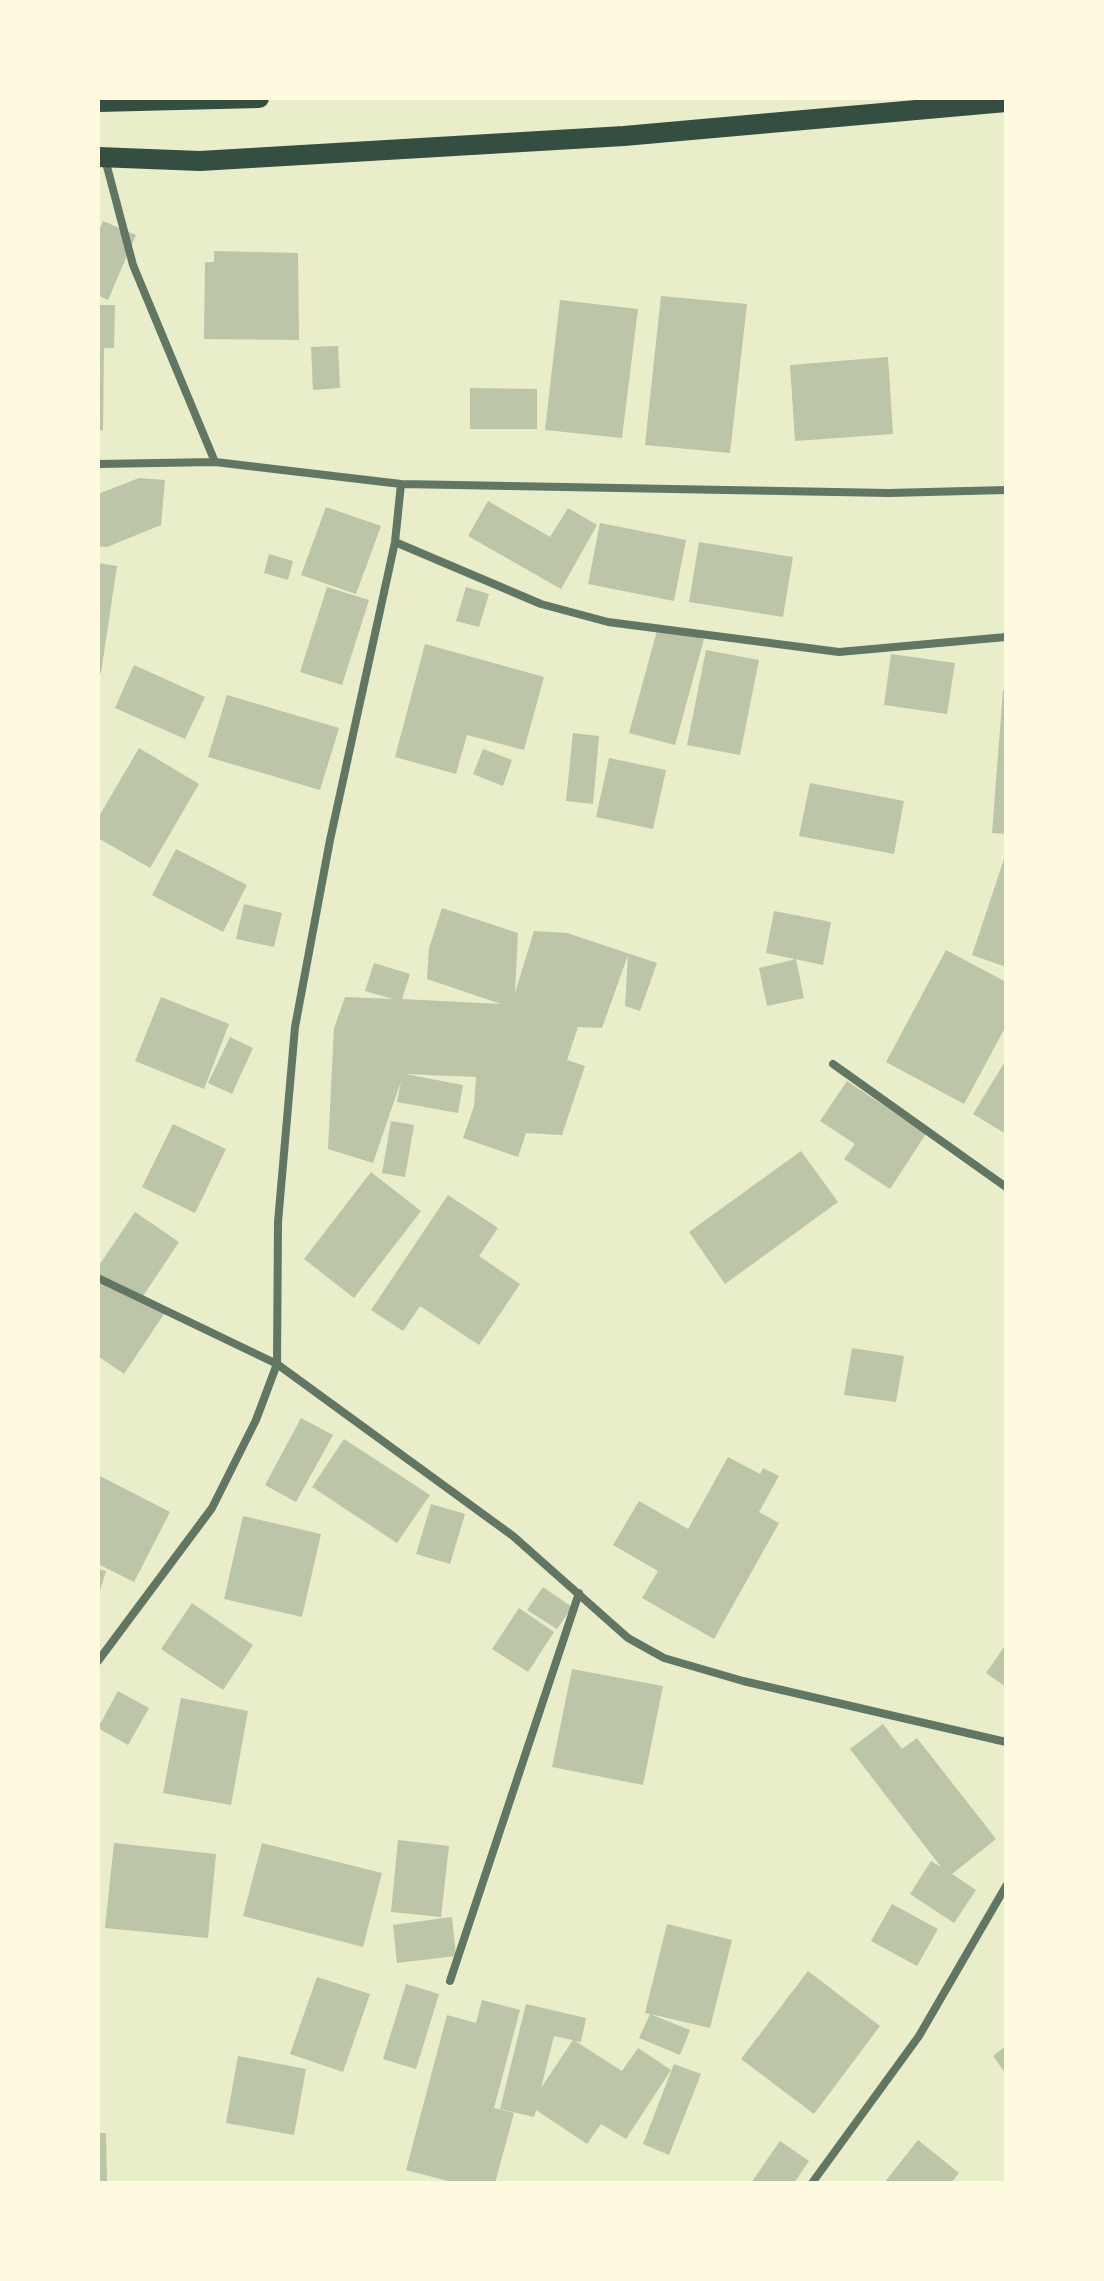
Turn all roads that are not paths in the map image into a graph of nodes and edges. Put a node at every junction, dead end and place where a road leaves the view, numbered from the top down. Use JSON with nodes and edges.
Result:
{"nodes":[{"id":1,"x":259,"y":98,"type":"edge"},
{"id":2,"x":98,"y":102,"type":"edge"},
{"id":3,"x":1006,"y":102,"type":"edge"},
{"id":4,"x":102,"y":158,"type":"edge"},
{"id":5,"x":215,"y":462,"type":"junction"},
{"id":6,"x":98,"y":464,"type":"edge"},
{"id":7,"x":401,"y":484,"type":"junction"},
{"id":8,"x":1006,"y":490,"type":"edge"},
{"id":9,"x":395,"y":542,"type":"junction"},
{"id":10,"x":1006,"y":637,"type":"edge"},
{"id":11,"x":833,"y":1064,"type":"dead end"},
{"id":12,"x":1006,"y":1187,"type":"edge"},
{"id":13,"x":98,"y":1278,"type":"edge"},
{"id":14,"x":277,"y":1364,"type":"junction"},
{"id":15,"x":579,"y":1593,"type":"junction"},
{"id":16,"x":98,"y":1661,"type":"edge"},
{"id":17,"x":1006,"y":1742,"type":"edge"},
{"id":18,"x":1006,"y":1886,"type":"edge"},
{"id":19,"x":450,"y":1981,"type":"dead end"},
{"id":20,"x":812,"y":2183,"type":"edge"}],
"edges":[{"from":1,"to":2,"type":"main road"},
{"from":3,"to":4,"type":"main road"},
{"from":4,"to":5,"type":"street"},
{"from":5,"to":6,"type":"street"},
{"from":5,"to":7,"type":"street"},
{"from":7,"to":8,"type":"street"},
{"from":7,"to":9,"type":"street"},
{"from":9,"to":10,"type":"street"},
{"from":9,"to":14,"type":"street"},
{"from":11,"to":12,"type":"street"},
{"from":13,"to":14,"type":"street"},
{"from":14,"to":15,"type":"street"},
{"from":14,"to":16,"type":"street"},
{"from":15,"to":17,"type":"street"},
{"from":15,"to":19,"type":"street"},
{"from":18,"to":20,"type":"street"}]}
